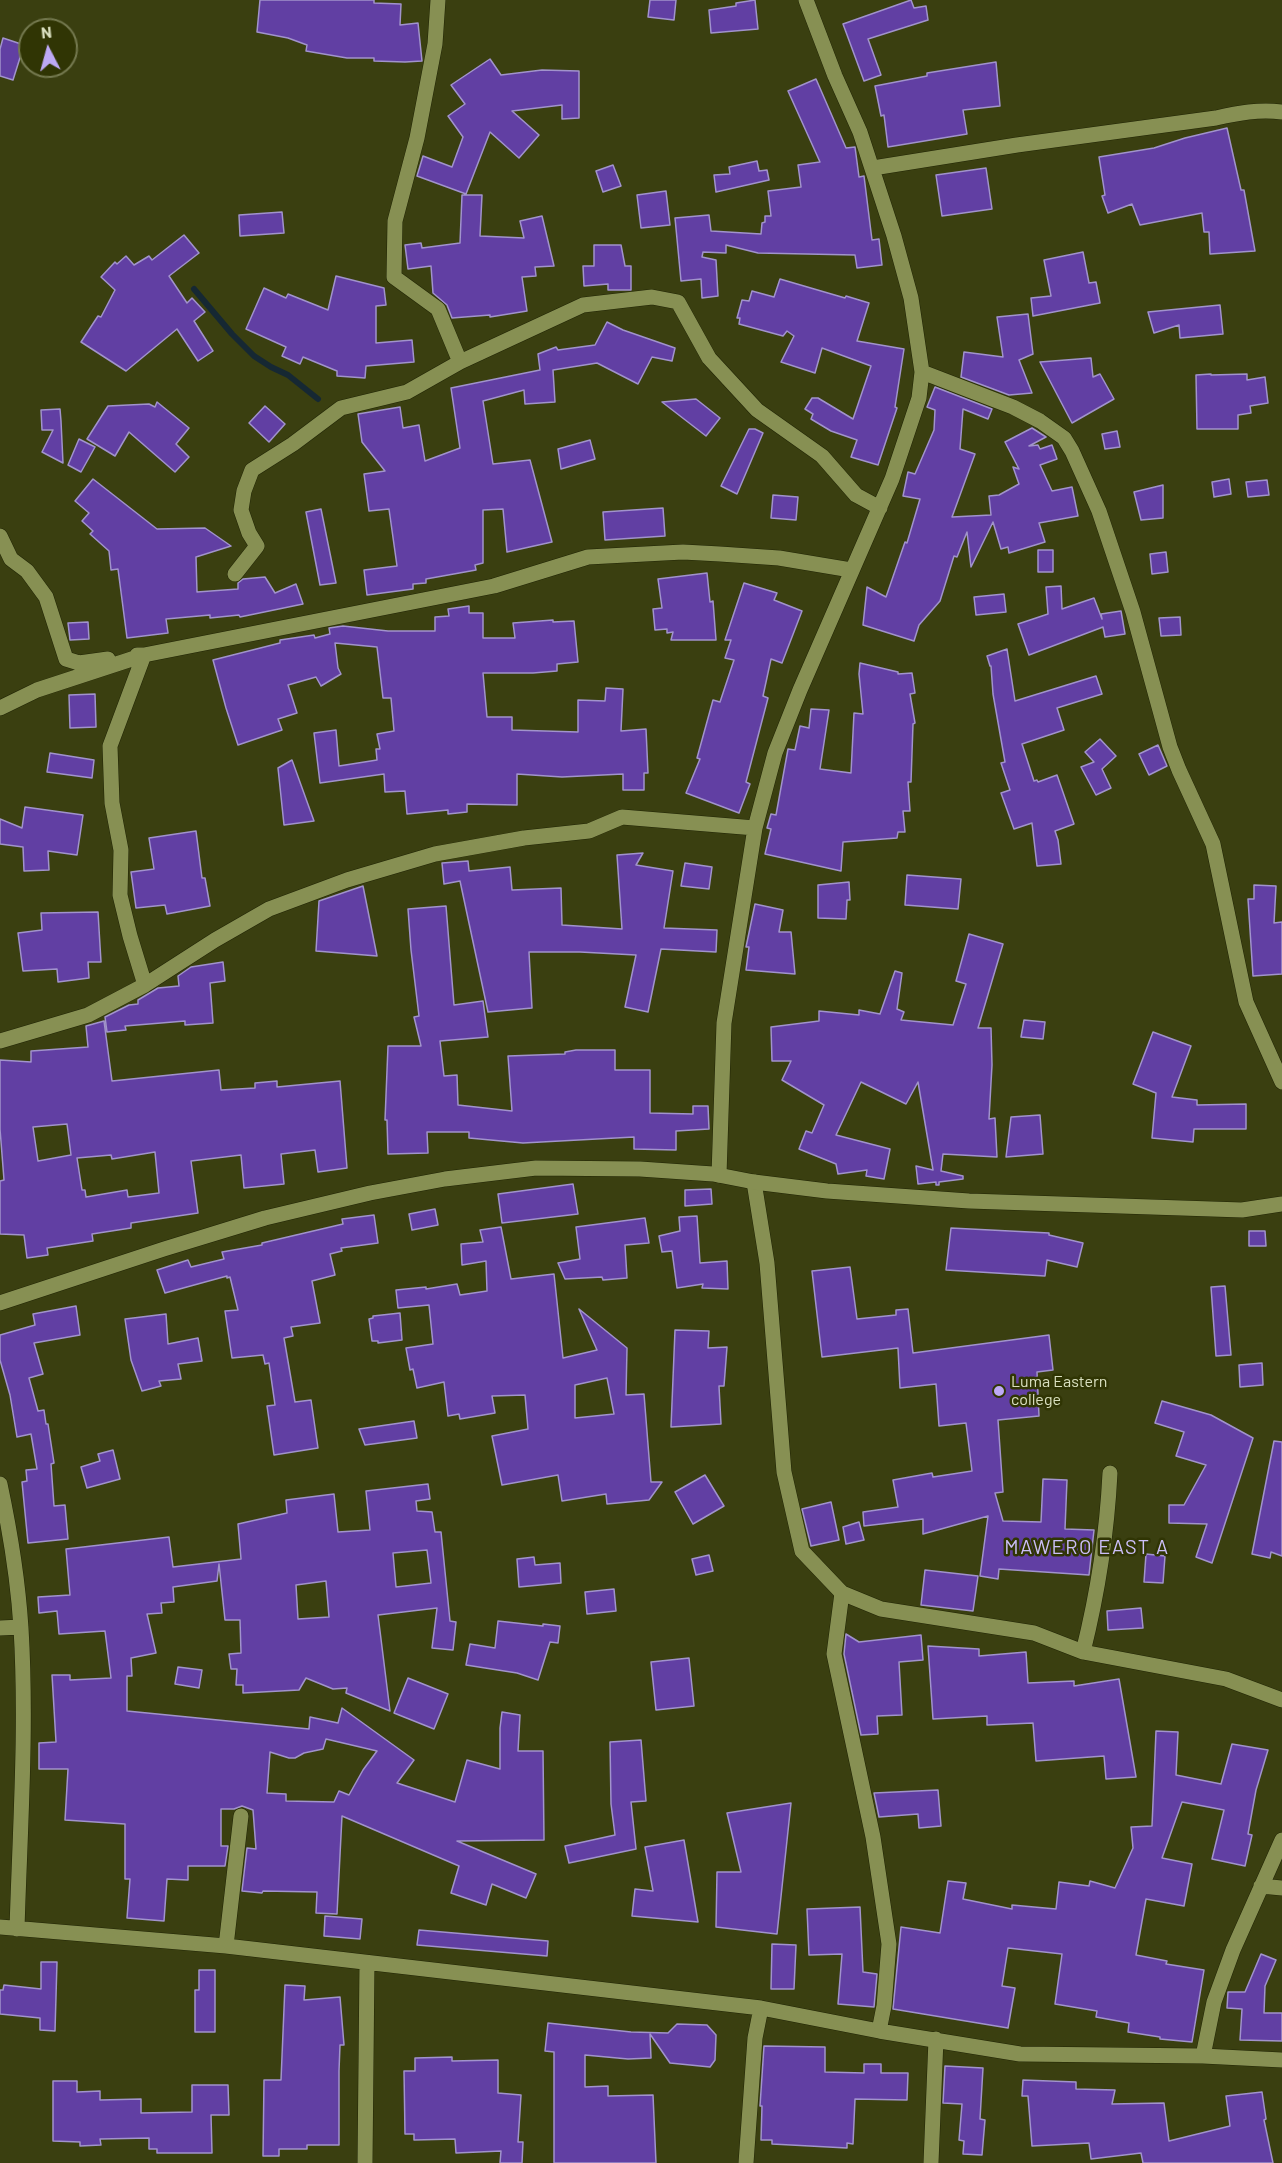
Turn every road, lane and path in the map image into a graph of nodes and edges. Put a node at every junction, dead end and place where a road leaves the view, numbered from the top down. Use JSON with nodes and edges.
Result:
{"nodes":[{"id":1,"x":438,"y":0,"type":"edge"},
{"id":2,"x":806,"y":0,"type":"edge"},
{"id":3,"x":1282,"y":112,"type":"edge"},
{"id":4,"x":873,"y":168,"type":"junction"},
{"id":5,"x":460,"y":362,"type":"junction"},
{"id":6,"x":922,"y":372,"type":"junction"},
{"id":7,"x":880,"y":507,"type":"junction"},
{"id":8,"x":0,"y":536,"type":"edge"},
{"id":9,"x":851,"y":570,"type":"junction"},
{"id":10,"x":235,"y":574,"type":"dead end"},
{"id":11,"x":144,"y":655,"type":"junction"},
{"id":12,"x":0,"y":708,"type":"edge"},
{"id":13,"x":755,"y":828,"type":"junction"},
{"id":14,"x":145,"y":985,"type":"junction"},
{"id":15,"x":0,"y":1041,"type":"edge"},
{"id":16,"x":1282,"y":1082,"type":"edge"},
{"id":17,"x":719,"y":1175,"type":"junction"},
{"id":18,"x":754,"y":1182,"type":"junction"},
{"id":19,"x":1282,"y":1204,"type":"edge"},
{"id":20,"x":0,"y":1303,"type":"edge"},
{"id":21,"x":1110,"y":1473,"type":"dead end"},
{"id":22,"x":0,"y":1484,"type":"edge"},
{"id":23,"x":842,"y":1593,"type":"junction"},
{"id":24,"x":21,"y":1627,"type":"junction"},
{"id":25,"x":0,"y":1628,"type":"edge"},
{"id":26,"x":1083,"y":1652,"type":"junction"},
{"id":27,"x":1282,"y":1700,"type":"edge"},
{"id":28,"x":241,"y":1816,"type":"dead end"},
{"id":29,"x":1282,"y":1840,"type":"edge"},
{"id":30,"x":1261,"y":1886,"type":"junction"},
{"id":31,"x":1282,"y":1888,"type":"edge"},
{"id":32,"x":0,"y":1927,"type":"edge"},
{"id":33,"x":17,"y":1929,"type":"junction"},
{"id":34,"x":226,"y":1946,"type":"junction"},
{"id":35,"x":367,"y":1963,"type":"junction"},
{"id":36,"x":761,"y":2008,"type":"junction"},
{"id":37,"x":879,"y":2031,"type":"junction"},
{"id":38,"x":936,"y":2039,"type":"junction"},
{"id":39,"x":1203,"y":2056,"type":"junction"},
{"id":40,"x":1282,"y":2060,"type":"edge"},
{"id":41,"x":365,"y":2163,"type":"edge"},
{"id":42,"x":746,"y":2163,"type":"edge"},
{"id":43,"x":931,"y":2163,"type":"edge"}],
"edges":[{"from":1,"to":5,"type":"street"},
{"from":2,"to":4,"type":"street"},
{"from":3,"to":4,"type":"street"},
{"from":4,"to":6,"type":"street"},
{"from":5,"to":7,"type":"street"},
{"from":5,"to":10,"type":"street"},
{"from":6,"to":7,"type":"street"},
{"from":6,"to":16,"type":"street"},
{"from":7,"to":9,"type":"street"},
{"from":8,"to":11,"type":"street"},
{"from":9,"to":11,"type":"street"},
{"from":9,"to":13,"type":"street"},
{"from":11,"to":12,"type":"street"},
{"from":11,"to":14,"type":"street"},
{"from":13,"to":14,"type":"street"},
{"from":13,"to":17,"type":"street"},
{"from":14,"to":15,"type":"street"},
{"from":17,"to":18,"type":"street"},
{"from":17,"to":20,"type":"street"},
{"from":18,"to":19,"type":"street"},
{"from":18,"to":23,"type":"street"},
{"from":21,"to":26,"type":"street"},
{"from":22,"to":24,"type":"street"},
{"from":23,"to":26,"type":"street"},
{"from":23,"to":37,"type":"street"},
{"from":24,"to":25,"type":"street"},
{"from":24,"to":33,"type":"street"},
{"from":26,"to":27,"type":"street"},
{"from":28,"to":34,"type":"street"},
{"from":29,"to":30,"type":"street"},
{"from":30,"to":31,"type":"street"},
{"from":30,"to":39,"type":"street"},
{"from":32,"to":33,"type":"street"},
{"from":33,"to":34,"type":"street"},
{"from":34,"to":35,"type":"street"},
{"from":35,"to":36,"type":"street"},
{"from":35,"to":41,"type":"street"},
{"from":36,"to":37,"type":"street"},
{"from":36,"to":42,"type":"street"},
{"from":37,"to":38,"type":"street"},
{"from":38,"to":39,"type":"street"},
{"from":38,"to":43,"type":"street"},
{"from":39,"to":40,"type":"street"}]}
